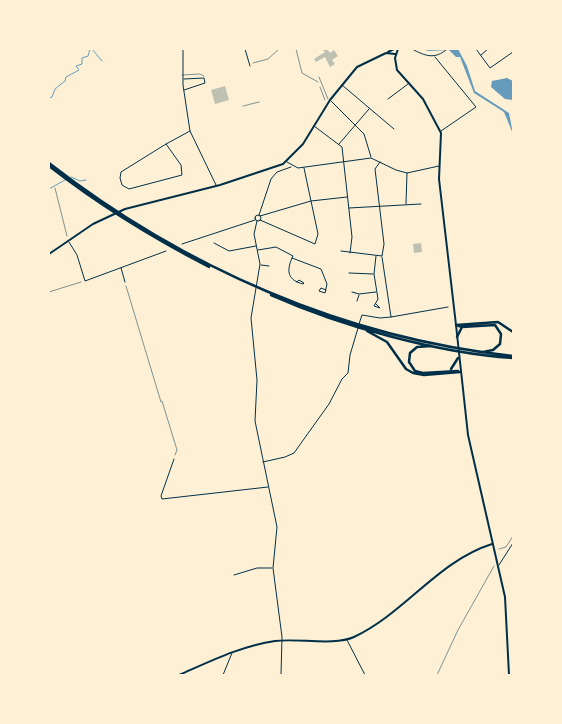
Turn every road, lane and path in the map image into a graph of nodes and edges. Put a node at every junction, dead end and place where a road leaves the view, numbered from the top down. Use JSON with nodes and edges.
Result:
{"nodes":[{"id":1,"x":183,"y":49,"type":"edge"},
{"id":2,"x":245,"y":49,"type":"edge"},
{"id":3,"x":280,"y":49,"type":"edge"},
{"id":4,"x":296,"y":49,"type":"edge"},
{"id":5,"x":396,"y":49,"type":"edge"},
{"id":6,"x":412,"y":49,"type":"edge"},
{"id":7,"x":446,"y":49,"type":"edge"},
{"id":8,"x":476,"y":49,"type":"edge"},
{"id":9,"x":488,"y":49,"type":"edge"},
{"id":10,"x":388,"y":52,"type":"junction"},
{"id":11,"x":513,"y":52,"type":"edge"},
{"id":12,"x":396,"y":54,"type":"junction"},
{"id":13,"x":480,"y":56,"type":"junction"},
{"id":14,"x":435,"y":57,"type":"junction"},
{"id":15,"x":250,"y":66,"type":"joint"},
{"id":16,"x":182,"y":75,"type":"junction"},
{"id":17,"x":319,"y":77,"type":"dead end"},
{"id":18,"x":204,"y":78,"type":"junction"},
{"id":19,"x":182,"y":80,"type":"junction"},
{"id":20,"x":408,"y":84,"type":"junction"},
{"id":21,"x":342,"y":85,"type":"junction"},
{"id":22,"x":183,"y":90,"type":"junction"},
{"id":23,"x":388,"y":99,"type":"dead end"},
{"id":24,"x":259,"y":102,"type":"dead end"},
{"id":25,"x":329,"y":102,"type":"junction"},
{"id":26,"x":243,"y":106,"type":"dead end"},
{"id":27,"x":370,"y":109,"type":"junction"},
{"id":28,"x":314,"y":126,"type":"junction"},
{"id":29,"x":354,"y":126,"type":"junction"},
{"id":30,"x":394,"y":129,"type":"dead end"},
{"id":31,"x":190,"y":131,"type":"junction"},
{"id":32,"x":440,"y":131,"type":"junction"},
{"id":33,"x":166,"y":144,"type":"junction"},
{"id":34,"x":339,"y":144,"type":"junction"},
{"id":35,"x":371,"y":158,"type":"junction"},
{"id":36,"x":287,"y":162,"type":"junction"},
{"id":37,"x":380,"y":162,"type":"junction"},
{"id":38,"x":344,"y":163,"type":"junction"},
{"id":39,"x":49,"y":164,"type":"edge"},
{"id":40,"x":292,"y":166,"type":"junction"},
{"id":41,"x":439,"y":166,"type":"junction"},
{"id":42,"x":304,"y":168,"type":"junction"},
{"id":43,"x":407,"y":173,"type":"junction"},
{"id":44,"x":216,"y":186,"type":"junction"},
{"id":45,"x":55,"y":188,"type":"dead end"},
{"id":46,"x":348,"y":197,"type":"junction"},
{"id":47,"x":311,"y":202,"type":"junction"},
{"id":48,"x":421,"y":204,"type":"dead end"},
{"id":49,"x":406,"y":205,"type":"junction"},
{"id":50,"x":380,"y":206,"type":"junction"},
{"id":51,"x":349,"y":208,"type":"junction"},
{"id":52,"x":260,"y":216,"type":"junction"},
{"id":53,"x":256,"y":220,"type":"junction"},
{"id":54,"x":260,"y":220,"type":"junction"},
{"id":55,"x":69,"y":240,"type":"junction"},
{"id":56,"x":214,"y":243,"type":"dead end"},
{"id":57,"x":182,"y":244,"type":"dead end"},
{"id":58,"x":257,"y":246,"type":"junction"},
{"id":59,"x":166,"y":250,"type":"dead end"},
{"id":60,"x":258,"y":250,"type":"junction"},
{"id":61,"x":341,"y":251,"type":"dead end"},
{"id":62,"x":350,"y":252,"type":"junction"},
{"id":63,"x":49,"y":254,"type":"edge"},
{"id":64,"x":376,"y":256,"type":"junction"},
{"id":65,"x":382,"y":256,"type":"junction"},
{"id":66,"x":292,"y":258,"type":"junction"},
{"id":67,"x":260,"y":264,"type":"junction"},
{"id":68,"x":269,"y":266,"type":"dead end"},
{"id":69,"x":121,"y":268,"type":"junction"},
{"id":70,"x":349,"y":273,"type":"dead end"},
{"id":71,"x":374,"y":274,"type":"junction"},
{"id":72,"x":85,"y":281,"type":"junction"},
{"id":73,"x":125,"y":282,"type":"joint"},
{"id":74,"x":297,"y":282,"type":"dead end"},
{"id":75,"x":326,"y":290,"type":"dead end"},
{"id":76,"x":49,"y":292,"type":"edge"},
{"id":77,"x":352,"y":292,"type":"dead end"},
{"id":78,"x":377,"y":292,"type":"junction"},
{"id":79,"x":359,"y":294,"type":"junction"},
{"id":80,"x":357,"y":301,"type":"dead end"},
{"id":81,"x":376,"y":304,"type":"dead end"},
{"id":82,"x":448,"y":307,"type":"dead end"},
{"id":83,"x":391,"y":317,"type":"junction"},
{"id":84,"x":456,"y":325,"type":"junction"},
{"id":85,"x":462,"y":327,"type":"junction"},
{"id":86,"x":361,"y":328,"type":"junction"},
{"id":87,"x":513,"y":332,"type":"edge"},
{"id":88,"x":457,"y":338,"type":"junction"},
{"id":89,"x":442,"y":347,"type":"junction"},
{"id":90,"x":477,"y":352,"type":"junction"},
{"id":91,"x":513,"y":357,"type":"edge"},
{"id":92,"x":458,"y":358,"type":"junction"},
{"id":93,"x":449,"y":370,"type":"junction"},
{"id":94,"x":460,"y":372,"type":"junction"},
{"id":95,"x":174,"y":459,"type":"joint"},
{"id":96,"x":263,"y":462,"type":"junction"},
{"id":97,"x":269,"y":487,"type":"junction"},
{"id":98,"x":513,"y":536,"type":"edge"},
{"id":99,"x":513,"y":543,"type":"edge"},
{"id":100,"x":492,"y":544,"type":"junction"},
{"id":101,"x":499,"y":548,"type":"dead end"},
{"id":102,"x":496,"y":564,"type":"junction"},
{"id":103,"x":273,"y":568,"type":"junction"},
{"id":104,"x":234,"y":575,"type":"dead end"},
{"id":105,"x":346,"y":639,"type":"junction"},
{"id":106,"x":282,"y":640,"type":"junction"},
{"id":107,"x":233,"y":652,"type":"junction"},
{"id":108,"x":180,"y":675,"type":"edge"},
{"id":109,"x":223,"y":675,"type":"edge"},
{"id":110,"x":280,"y":675,"type":"edge"},
{"id":111,"x":365,"y":675,"type":"edge"},
{"id":112,"x":437,"y":675,"type":"edge"},
{"id":113,"x":509,"y":675,"type":"edge"}],
"edges":[{"from":1,"to":16,"type":"street"},
{"from":2,"to":15,"type":"street"},
{"from":3,"to":15,"type":"path"},
{"from":4,"to":25,"type":"path"},
{"from":5,"to":10,"type":"main road"},
{"from":5,"to":12,"type":"main road"},
{"from":6,"to":14,"type":"street"},
{"from":7,"to":14,"type":"street"},
{"from":8,"to":13,"type":"street"},
{"from":9,"to":13,"type":"street"},
{"from":10,"to":12,"type":"main road"},
{"from":10,"to":21,"type":"main road"},
{"from":11,"to":13,"type":"street"},
{"from":12,"to":20,"type":"main road"},
{"from":14,"to":32,"type":"street"},
{"from":16,"to":18,"type":"lane"},
{"from":16,"to":19,"type":"street"},
{"from":17,"to":25,"type":"lane"},
{"from":18,"to":19,"type":"street"},
{"from":18,"to":22,"type":"street"},
{"from":19,"to":22,"type":"street"},
{"from":20,"to":23,"type":"street"},
{"from":20,"to":32,"type":"main road"},
{"from":21,"to":25,"type":"main road"},
{"from":21,"to":27,"type":"street"},
{"from":22,"to":31,"type":"street"},
{"from":24,"to":26,"type":"path"},
{"from":25,"to":28,"type":"main road"},
{"from":25,"to":29,"type":"street"},
{"from":27,"to":29,"type":"street"},
{"from":27,"to":30,"type":"street"},
{"from":28,"to":34,"type":"street"},
{"from":28,"to":36,"type":"main road"},
{"from":29,"to":34,"type":"street"},
{"from":29,"to":35,"type":"street"},
{"from":31,"to":33,"type":"street"},
{"from":31,"to":44,"type":"street"},
{"from":32,"to":41,"type":"main road"},
{"from":33,"to":33,"type":"street"},
{"from":34,"to":38,"type":"street"},
{"from":35,"to":37,"type":"street"},
{"from":35,"to":38,"type":"street"},
{"from":36,"to":40,"type":"street"},
{"from":36,"to":44,"type":"main road"},
{"from":37,"to":43,"type":"street"},
{"from":37,"to":50,"type":"street"},
{"from":38,"to":42,"type":"street"},
{"from":38,"to":46,"type":"street"},
{"from":39,"to":86,"type":"highway"},
{"from":39,"to":90,"type":"highway"},
{"from":40,"to":42,"type":"street"},
{"from":40,"to":52,"type":"street"},
{"from":41,"to":43,"type":"street"},
{"from":41,"to":84,"type":"main road"},
{"from":42,"to":47,"type":"street"},
{"from":43,"to":49,"type":"street"},
{"from":44,"to":55,"type":"main road"},
{"from":45,"to":55,"type":"path"},
{"from":46,"to":47,"type":"street"},
{"from":46,"to":51,"type":"street"},
{"from":47,"to":52,"type":"street"},
{"from":47,"to":54,"type":"street"},
{"from":48,"to":49,"type":"street"},
{"from":49,"to":50,"type":"street"},
{"from":50,"to":51,"type":"street"},
{"from":50,"to":65,"type":"street"},
{"from":51,"to":62,"type":"street"},
{"from":52,"to":53,"type":"street"},
{"from":52,"to":54,"type":"street"},
{"from":53,"to":54,"type":"street"},
{"from":53,"to":57,"type":"street"},
{"from":53,"to":58,"type":"street"},
{"from":55,"to":63,"type":"main road"},
{"from":55,"to":72,"type":"street"},
{"from":56,"to":58,"type":"street"},
{"from":58,"to":60,"type":"street"},
{"from":59,"to":69,"type":"street"},
{"from":60,"to":66,"type":"street"},
{"from":60,"to":67,"type":"street"},
{"from":61,"to":62,"type":"street"},
{"from":62,"to":64,"type":"street"},
{"from":64,"to":65,"type":"street"},
{"from":64,"to":71,"type":"street"},
{"from":65,"to":83,"type":"street"},
{"from":66,"to":74,"type":"street"},
{"from":66,"to":75,"type":"street"},
{"from":67,"to":68,"type":"street"},
{"from":67,"to":96,"type":"street"},
{"from":69,"to":72,"type":"street"},
{"from":69,"to":73,"type":"street"},
{"from":70,"to":71,"type":"street"},
{"from":71,"to":78,"type":"street"},
{"from":72,"to":76,"type":"path"},
{"from":73,"to":95,"type":"path"},
{"from":77,"to":79,"type":"street"},
{"from":78,"to":79,"type":"street"},
{"from":78,"to":81,"type":"street"},
{"from":79,"to":80,"type":"street"},
{"from":82,"to":83,"type":"street"},
{"from":83,"to":96,"type":"street"},
{"from":84,"to":85,"type":"highway"},
{"from":84,"to":87,"type":"highway"},
{"from":84,"to":88,"type":"main road"},
{"from":85,"to":88,"type":"highway"},
{"from":85,"to":90,"type":"highway"},
{"from":86,"to":89,"type":"highway"},
{"from":86,"to":94,"type":"highway"},
{"from":88,"to":92,"type":"main road"},
{"from":89,"to":91,"type":"highway"},
{"from":89,"to":93,"type":"highway"},
{"from":90,"to":91,"type":"highway"},
{"from":92,"to":93,"type":"highway"},
{"from":92,"to":94,"type":"main road"},
{"from":93,"to":94,"type":"highway"},
{"from":94,"to":100,"type":"main road"},
{"from":95,"to":97,"type":"street"},
{"from":96,"to":97,"type":"street"},
{"from":97,"to":103,"type":"street"},
{"from":98,"to":101,"type":"path"},
{"from":99,"to":102,"type":"street"},
{"from":100,"to":102,"type":"main road"},
{"from":100,"to":105,"type":"main road"},
{"from":102,"to":112,"type":"path"},
{"from":102,"to":113,"type":"main road"},
{"from":103,"to":104,"type":"street"},
{"from":103,"to":106,"type":"street"},
{"from":105,"to":106,"type":"main road"},
{"from":105,"to":111,"type":"street"},
{"from":106,"to":107,"type":"main road"},
{"from":106,"to":110,"type":"street"},
{"from":107,"to":108,"type":"main road"},
{"from":107,"to":109,"type":"street"}]}
